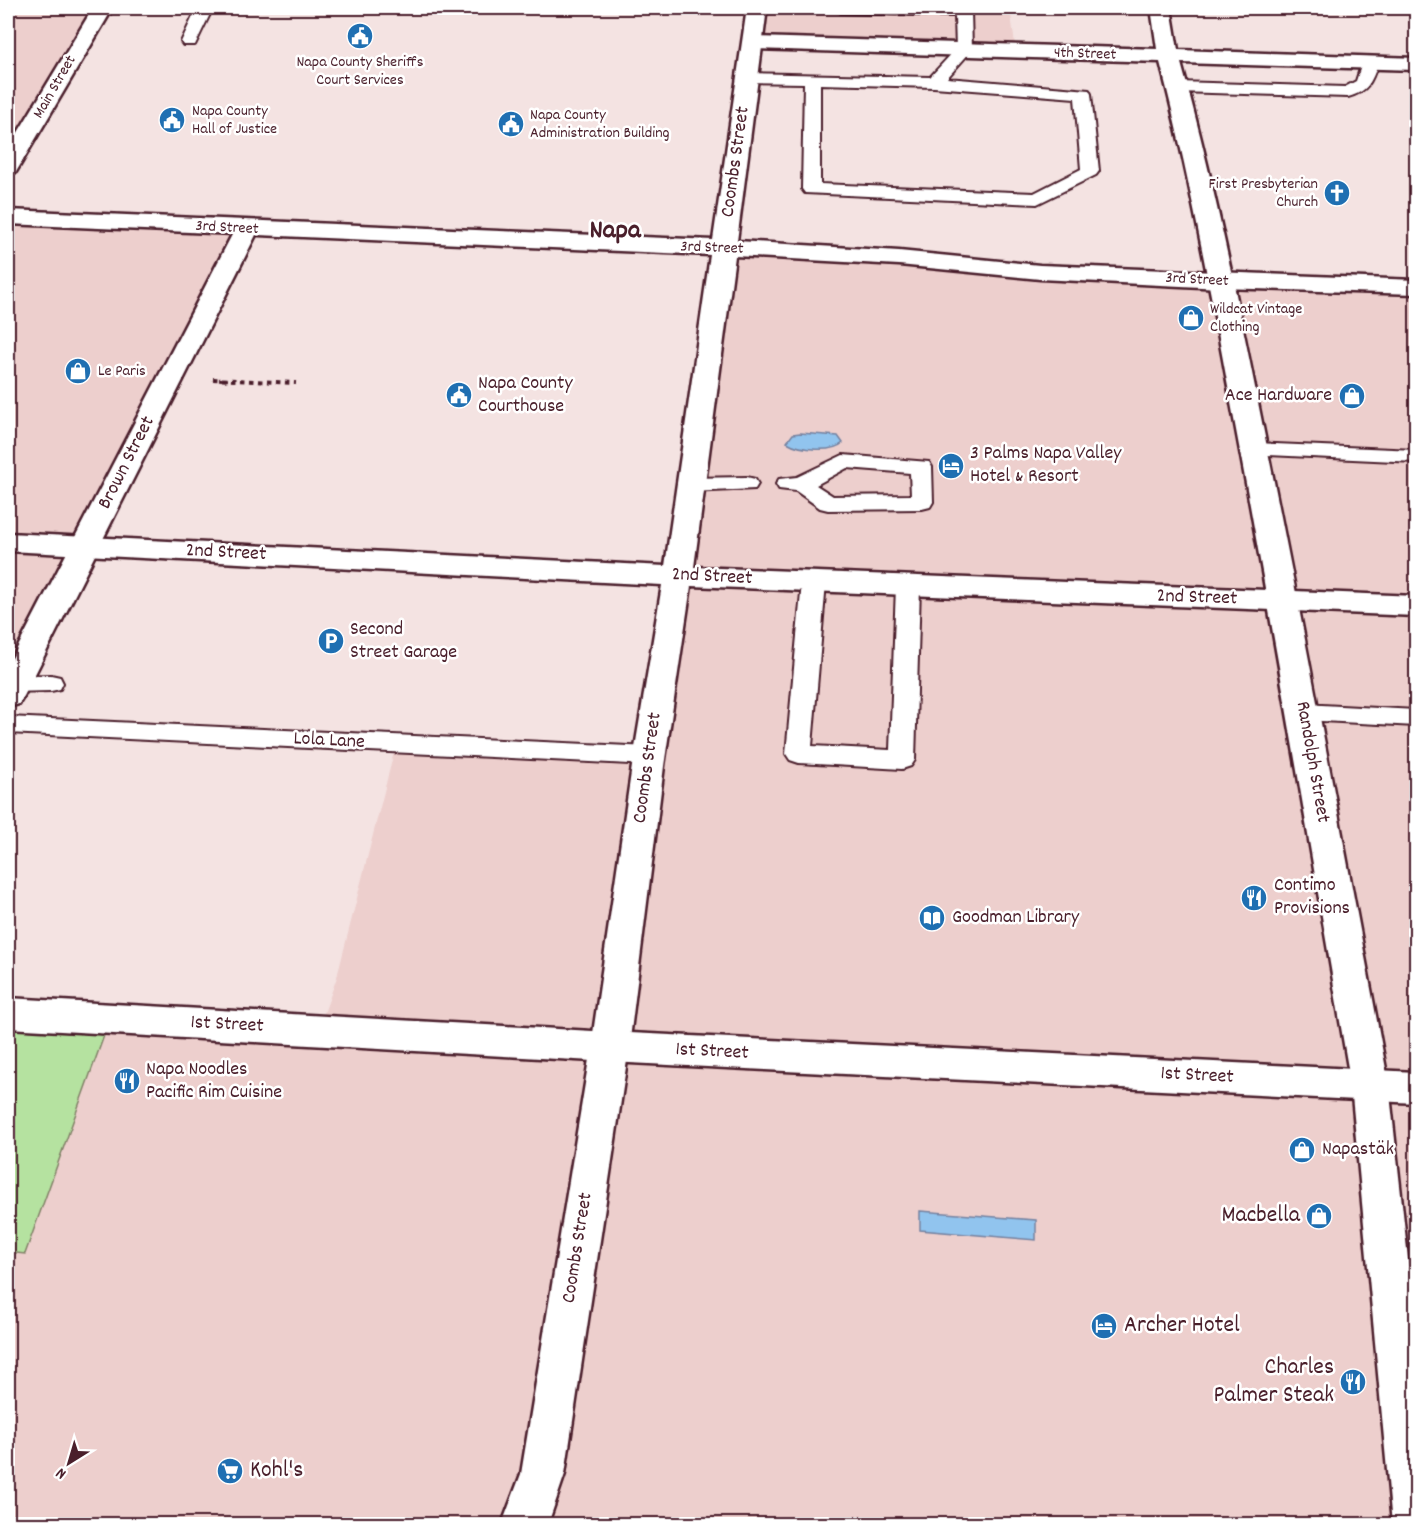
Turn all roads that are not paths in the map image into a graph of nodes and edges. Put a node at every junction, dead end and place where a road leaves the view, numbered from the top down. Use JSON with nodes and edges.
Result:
{"nodes":[{"id":1,"x":103,"y":8,"type":"edge"},
{"id":2,"x":205,"y":8,"type":"edge"},
{"id":3,"x":757,"y":8,"type":"edge"},
{"id":4,"x":841,"y":8,"type":"edge"},
{"id":5,"x":1161,"y":8,"type":"edge"},
{"id":6,"x":189,"y":42,"type":"dead end"},
{"id":7,"x":753,"y":43,"type":"junction"},
{"id":8,"x":963,"y":50,"type":"junction"},
{"id":9,"x":1169,"y":57,"type":"junction"},
{"id":10,"x":1370,"y":63,"type":"junction"},
{"id":11,"x":1416,"y":64,"type":"edge"},
{"id":12,"x":748,"y":77,"type":"junction"},
{"id":13,"x":812,"y":79,"type":"junction"},
{"id":14,"x":934,"y":82,"type":"junction"},
{"id":15,"x":1177,"y":87,"type":"junction"},
{"id":16,"x":8,"y":167,"type":"edge"},
{"id":17,"x":8,"y":217,"type":"edge"},
{"id":18,"x":247,"y":229,"type":"junction"},
{"id":19,"x":723,"y":248,"type":"junction"},
{"id":20,"x":1221,"y":281,"type":"junction"},
{"id":21,"x":1416,"y":287,"type":"edge"},
{"id":22,"x":1253,"y":449,"type":"junction"},
{"id":23,"x":1416,"y":456,"type":"edge"},
{"id":24,"x":747,"y":484,"type":"dead end"},
{"id":25,"x":794,"y":484,"type":"joint"},
{"id":26,"x":690,"y":485,"type":"junction"},
{"id":27,"x":8,"y":542,"type":"edge"},
{"id":28,"x":85,"y":546,"type":"junction"},
{"id":29,"x":678,"y":576,"type":"junction"},
{"id":30,"x":814,"y":582,"type":"junction"},
{"id":31,"x":908,"y":586,"type":"junction"},
{"id":32,"x":1283,"y":601,"type":"junction"},
{"id":33,"x":1416,"y":606,"type":"edge"},
{"id":34,"x":51,"y":683,"type":"dead end"},
{"id":35,"x":10,"y":688,"type":"edge"},
{"id":36,"x":1303,"y":712,"type":"junction"},
{"id":37,"x":1416,"y":718,"type":"edge"},
{"id":38,"x":8,"y":725,"type":"edge"},
{"id":39,"x":650,"y":756,"type":"junction"},
{"id":40,"x":8,"y":1013,"type":"edge"},
{"id":41,"x":610,"y":1047,"type":"junction"},
{"id":42,"x":1370,"y":1085,"type":"junction"},
{"id":43,"x":1416,"y":1088,"type":"edge"},
{"id":44,"x":525,"y":1524,"type":"edge"},
{"id":45,"x":1415,"y":1524,"type":"edge"}],
"edges":[{"from":1,"to":16,"type":"street","name":"Main Street"},
{"from":2,"to":6,"type":"lane"},
{"from":3,"to":7,"type":"street","name":"Coombs Street"},
{"from":4,"to":8,"type":"lane"},
{"from":5,"to":9,"type":"street","name":"Randolph Street"},
{"from":7,"to":8,"type":"street","name":"4th Street"},
{"from":7,"to":12,"type":"street","name":"Coombs Street"},
{"from":8,"to":9,"type":"street","name":"4th Street"},
{"from":8,"to":14,"type":"lane"},
{"from":9,"to":10,"type":"street","name":"4th Street"},
{"from":9,"to":15,"type":"street","name":"Randolph Street"},
{"from":10,"to":11,"type":"street","name":"4th Street"},
{"from":10,"to":15,"type":"lane"},
{"from":12,"to":13,"type":"lane"},
{"from":12,"to":19,"type":"street","name":"Coombs Street"},
{"from":13,"to":14,"type":"lane"},
{"from":13,"to":14,"type":"lane"},
{"from":15,"to":20,"type":"street","name":"Randolph Street"},
{"from":17,"to":18,"type":"street","name":"3rd Street"},
{"from":18,"to":19,"type":"street","name":"3rd Street"},
{"from":18,"to":28,"type":"street","name":"Brown Street"},
{"from":19,"to":20,"type":"street","name":"3rd Street"},
{"from":19,"to":26,"type":"street","name":"Coombs Street"},
{"from":20,"to":21,"type":"street","name":"3rd Street"},
{"from":20,"to":22,"type":"street","name":"Randolph Street"},
{"from":22,"to":23,"type":"lane"},
{"from":22,"to":32,"type":"street","name":"Randolph Street"},
{"from":24,"to":26,"type":"lane"},
{"from":25,"to":25,"type":"lane"},
{"from":26,"to":29,"type":"street","name":"Coombs Street"},
{"from":27,"to":28,"type":"street","name":"2nd Street"},
{"from":28,"to":29,"type":"street","name":"2nd Street"},
{"from":28,"to":35,"type":"street","name":"Brown Street"},
{"from":29,"to":30,"type":"street","name":"2nd Street"},
{"from":29,"to":39,"type":"street","name":"Coombs Street"},
{"from":30,"to":31,"type":"street","name":"2nd Street"},
{"from":30,"to":31,"type":"lane"},
{"from":31,"to":32,"type":"street","name":"2nd Street"},
{"from":32,"to":33,"type":"street","name":"2nd Street"},
{"from":32,"to":36,"type":"street","name":"Randolph Street"},
{"from":34,"to":35,"type":"lane"},
{"from":36,"to":37,"type":"lane"},
{"from":36,"to":42,"type":"street","name":"Randolph Street"},
{"from":38,"to":39,"type":"lane","name":"Lola Lane"},
{"from":39,"to":41,"type":"street","name":"Coombs Street"},
{"from":40,"to":41,"type":"street","name":"1st Street"},
{"from":41,"to":42,"type":"street","name":"1st Street"},
{"from":41,"to":44,"type":"street","name":"Coombs Street"},
{"from":42,"to":43,"type":"street","name":"1st Street"},
{"from":42,"to":45,"type":"street","name":"Randolph Street"}]}
